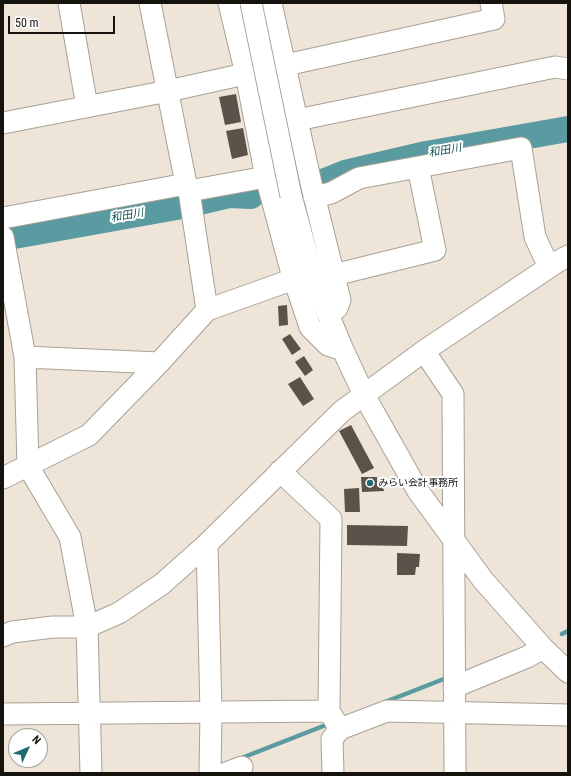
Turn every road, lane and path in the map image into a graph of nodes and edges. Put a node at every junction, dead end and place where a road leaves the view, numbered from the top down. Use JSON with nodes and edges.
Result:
{"nodes":[{"id":1,"x":69,"y":3,"type":"edge"},
{"id":2,"x":150,"y":3,"type":"edge"},
{"id":3,"x":229,"y":3,"type":"edge"},
{"id":4,"x":251,"y":3,"type":"edge"},
{"id":5,"x":271,"y":3,"type":"edge"},
{"id":6,"x":491,"y":3,"type":"edge"},
{"id":7,"x":257,"y":27,"type":"dead end"},
{"id":8,"x":276,"y":67,"type":"junction"},
{"id":9,"x":568,"y":69,"type":"edge"},
{"id":10,"x":246,"y":74,"type":"junction"},
{"id":11,"x":168,"y":91,"type":"junction"},
{"id":12,"x":87,"y":107,"type":"junction"},
{"id":13,"x":297,"y":120,"type":"junction"},
{"id":14,"x":3,"y":123,"type":"edge"},
{"id":15,"x":418,"y":167,"type":"junction"},
{"id":16,"x":266,"y":177,"type":"junction"},
{"id":17,"x":188,"y":189,"type":"junction"},
{"id":18,"x":314,"y":198,"type":"junction"},
{"id":19,"x":3,"y":218,"type":"edge"},
{"id":20,"x":4,"y":243,"type":"edge"},
{"id":21,"x":568,"y":256,"type":"edge"},
{"id":22,"x":549,"y":267,"type":"junction"},
{"id":23,"x":334,"y":275,"type":"junction"},
{"id":24,"x":294,"y":279,"type":"junction"},
{"id":25,"x":8,"y":290,"type":"edge"},
{"id":26,"x":207,"y":310,"type":"junction"},
{"id":27,"x":328,"y":314,"type":"junction"},
{"id":28,"x":343,"y":350,"type":"junction"},
{"id":29,"x":424,"y":351,"type":"junction"},
{"id":30,"x":25,"y":357,"type":"junction"},
{"id":31,"x":159,"y":363,"type":"junction"},
{"id":32,"x":364,"y":395,"type":"junction"},
{"id":33,"x":28,"y":466,"type":"junction"},
{"id":34,"x":280,"y":471,"type":"junction"},
{"id":35,"x":3,"y":478,"type":"edge"},
{"id":36,"x":454,"y":542,"type":"junction"},
{"id":37,"x":207,"y":544,"type":"junction"},
{"id":38,"x":87,"y":626,"type":"junction"},
{"id":39,"x":3,"y":636,"type":"edge"},
{"id":40,"x":543,"y":648,"type":"junction"},
{"id":41,"x":567,"y":668,"type":"edge"},
{"id":42,"x":454,"y":687,"type":"junction"},
{"id":43,"x":211,"y":712,"type":"junction"},
{"id":44,"x":454,"y":713,"type":"junction"},
{"id":45,"x":3,"y":714,"type":"edge"},
{"id":46,"x":89,"y":714,"type":"junction"},
{"id":47,"x":568,"y":714,"type":"edge"},
{"id":48,"x":334,"y":718,"type":"junction"},
{"id":49,"x":210,"y":766,"type":"edge"},
{"id":50,"x":90,"y":773,"type":"edge"},
{"id":51,"x":333,"y":773,"type":"edge"},
{"id":52,"x":455,"y":773,"type":"edge"}],
"edges":[{"from":1,"to":12,"type":"street"},
{"from":2,"to":11,"type":"street"},
{"from":3,"to":10,"type":"street"},
{"from":4,"to":27,"type":"street","bridge":true},
{"from":5,"to":8,"type":"street"},
{"from":6,"to":8,"type":"street"},
{"from":7,"to":8,"type":"street"},
{"from":8,"to":10,"type":"street"},
{"from":8,"to":13,"type":"street"},
{"from":9,"to":13,"type":"street"},
{"from":10,"to":11,"type":"street"},
{"from":10,"to":16,"type":"street"},
{"from":11,"to":12,"type":"street"},
{"from":11,"to":17,"type":"street"},
{"from":12,"to":14,"type":"street"},
{"from":13,"to":18,"type":"street"},
{"from":15,"to":18,"type":"street"},
{"from":15,"to":22,"type":"street"},
{"from":15,"to":23,"type":"street"},
{"from":16,"to":17,"type":"street"},
{"from":16,"to":24,"type":"street"},
{"from":17,"to":19,"type":"street"},
{"from":17,"to":26,"type":"street"},
{"from":18,"to":23,"type":"street"},
{"from":20,"to":25,"type":"street"},
{"from":21,"to":22,"type":"street"},
{"from":22,"to":29,"type":"street"},
{"from":23,"to":27,"type":"street"},
{"from":24,"to":26,"type":"street"},
{"from":24,"to":28,"type":"street"},
{"from":25,"to":30,"type":"street"},
{"from":26,"to":31,"type":"street"},
{"from":27,"to":28,"type":"street"},
{"from":28,"to":32,"type":"street"},
{"from":29,"to":32,"type":"street"},
{"from":29,"to":36,"type":"street"},
{"from":30,"to":31,"type":"street"},
{"from":30,"to":33,"type":"street"},
{"from":31,"to":33,"type":"street"},
{"from":32,"to":34,"type":"street"},
{"from":32,"to":36,"type":"street"},
{"from":33,"to":35,"type":"street"},
{"from":33,"to":38,"type":"street"},
{"from":34,"to":37,"type":"street"},
{"from":34,"to":48,"type":"street"},
{"from":36,"to":40,"type":"street"},
{"from":36,"to":42,"type":"street"},
{"from":37,"to":38,"type":"street"},
{"from":37,"to":43,"type":"street"},
{"from":38,"to":39,"type":"street"},
{"from":38,"to":46,"type":"street"},
{"from":40,"to":41,"type":"street"},
{"from":40,"to":42,"type":"street"},
{"from":42,"to":44,"type":"street"},
{"from":43,"to":46,"type":"street"},
{"from":43,"to":48,"type":"street"},
{"from":43,"to":49,"type":"street"},
{"from":44,"to":47,"type":"street"},
{"from":44,"to":48,"type":"street"},
{"from":44,"to":52,"type":"street"},
{"from":45,"to":46,"type":"street"},
{"from":46,"to":50,"type":"street"},
{"from":48,"to":51,"type":"street"}]}
